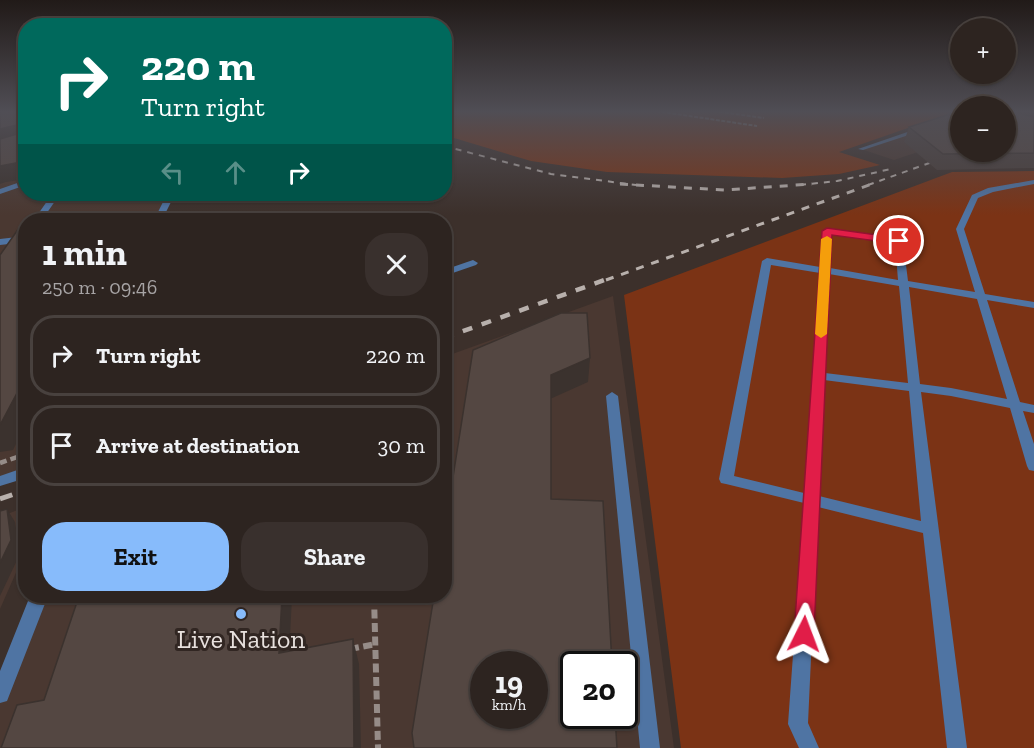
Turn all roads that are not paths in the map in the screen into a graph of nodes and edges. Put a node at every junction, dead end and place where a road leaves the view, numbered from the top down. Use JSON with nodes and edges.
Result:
{"nodes":[{"id":1,"x":871,"y":146,"type":"edge"},
{"id":2,"x":861,"y":149,"type":"dead end"},
{"id":3,"x":1034,"y":182,"type":"edge"},
{"id":4,"x":18,"y":185,"type":"edge"},
{"id":5,"x":0,"y":192,"type":"edge"},
{"id":6,"x":18,"y":234,"type":"edge"},
{"id":7,"x":18,"y":240,"type":"edge"},
{"id":8,"x":2,"y":242,"type":"edge"},
{"id":9,"x":473,"y":263,"type":"dead end"},
{"id":10,"x":452,"y":270,"type":"edge"},
{"id":11,"x":825,"y":271,"type":"junction"},
{"id":12,"x":903,"y":284,"type":"junction"},
{"id":13,"x":981,"y":296,"type":"junction"},
{"id":14,"x":1034,"y":305,"type":"edge"},
{"id":15,"x":818,"y":376,"type":"junction"},
{"id":16,"x":914,"y":387,"type":"junction"},
{"id":17,"x":612,"y":396,"type":"dead end"},
{"id":18,"x":1015,"y":405,"type":"junction"},
{"id":19,"x":1034,"y":409,"type":"edge"},
{"id":20,"x":1034,"y":466,"type":"edge"},
{"id":21,"x":18,"y":475,"type":"edge"},
{"id":22,"x":0,"y":481,"type":"edge"},
{"id":23,"x":812,"y":500,"type":"junction"},
{"id":24,"x":930,"y":529,"type":"junction"},
{"id":25,"x":36,"y":603,"type":"edge"},
{"id":26,"x":0,"y":694,"type":"edge"},
{"id":27,"x":650,"y":748,"type":"edge"},
{"id":28,"x":809,"y":748,"type":"edge"},
{"id":29,"x":957,"y":748,"type":"edge"}],
"edges":[{"from":1,"to":2,"type":"street"},
{"from":3,"to":13,"type":"street"},
{"from":4,"to":5,"type":"street"},
{"from":6,"to":8,"type":"street"},
{"from":7,"to":8,"type":"street"},
{"from":9,"to":10,"type":"street"},
{"from":11,"to":12,"type":"street"},
{"from":11,"to":12,"type":"street"},
{"from":11,"to":15,"type":"street"},
{"from":11,"to":23,"type":"street"},
{"from":12,"to":13,"type":"street"},
{"from":12,"to":16,"type":"street"},
{"from":13,"to":14,"type":"street"},
{"from":13,"to":18,"type":"street"},
{"from":15,"to":16,"type":"street"},
{"from":15,"to":23,"type":"street"},
{"from":16,"to":18,"type":"street"},
{"from":16,"to":24,"type":"street"},
{"from":17,"to":27,"type":"street"},
{"from":18,"to":19,"type":"street"},
{"from":18,"to":20,"type":"street"},
{"from":21,"to":22,"type":"street"},
{"from":23,"to":24,"type":"street"},
{"from":23,"to":28,"type":"street"},
{"from":24,"to":29,"type":"street"},
{"from":25,"to":26,"type":"street"}]}
